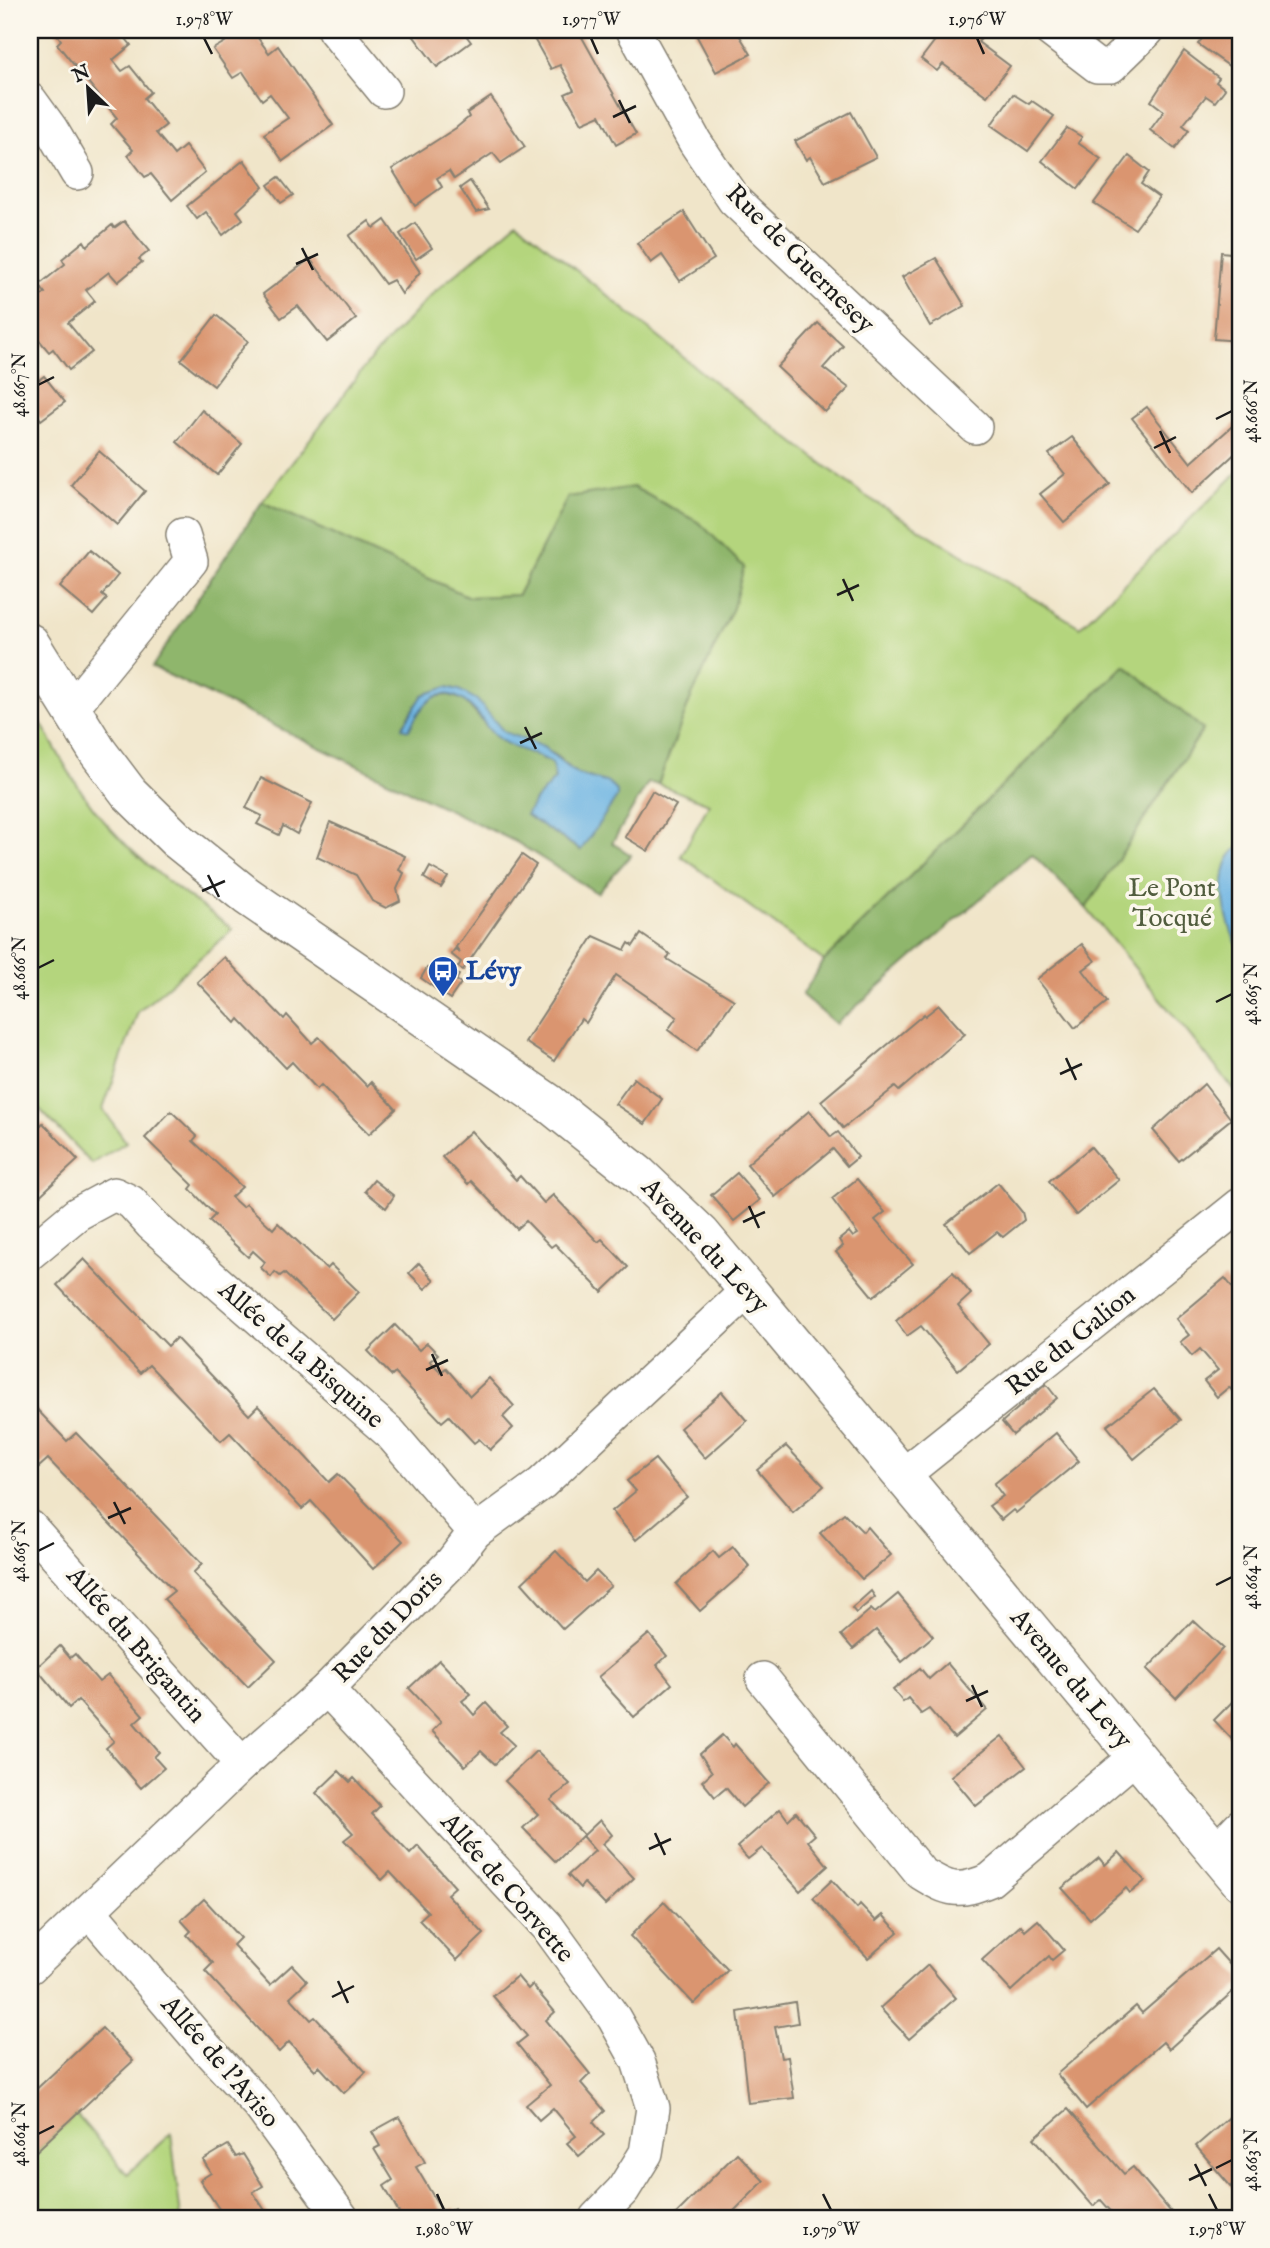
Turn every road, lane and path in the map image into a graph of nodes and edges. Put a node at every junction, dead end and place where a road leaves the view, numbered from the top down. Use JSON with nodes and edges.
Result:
{"nodes":[{"id":1,"x":334,"y":30,"type":"edge"},
{"id":2,"x":633,"y":30,"type":"edge"},
{"id":3,"x":1050,"y":30,"type":"edge"},
{"id":4,"x":1148,"y":30,"type":"edge"},
{"id":5,"x":384,"y":91,"type":"dead end"},
{"id":6,"x":30,"y":100,"type":"edge"},
{"id":7,"x":76,"y":173,"type":"dead end"},
{"id":8,"x":975,"y":427,"type":"dead end"},
{"id":9,"x":183,"y":535,"type":"dead end"},
{"id":10,"x":30,"y":643,"type":"edge"},
{"id":11,"x":70,"y":710,"type":"junction"},
{"id":12,"x":1240,"y":1205,"type":"edge"},
{"id":13,"x":30,"y":1253,"type":"edge"},
{"id":14,"x":748,"y":1290,"type":"junction"},
{"id":15,"x":902,"y":1476,"type":"junction"},
{"id":16,"x":30,"y":1527,"type":"edge"},
{"id":17,"x":475,"y":1532,"type":"junction"},
{"id":18,"x":763,"y":1679,"type":"dead end"},
{"id":19,"x":327,"y":1689,"type":"junction"},
{"id":20,"x":1136,"y":1756,"type":"junction"},
{"id":21,"x":242,"y":1764,"type":"junction"},
{"id":22,"x":1228,"y":1838,"type":"edge"},
{"id":23,"x":1240,"y":1881,"type":"edge"},
{"id":24,"x":90,"y":1912,"type":"junction"},
{"id":25,"x":30,"y":1967,"type":"edge"},
{"id":26,"x":342,"y":2218,"type":"edge"},
{"id":27,"x":596,"y":2218,"type":"edge"}],
"edges":[{"from":1,"to":5,"type":"street"},
{"from":2,"to":8,"type":"street","name":"Rue de Guernesey"},
{"from":3,"to":4,"type":"street"},
{"from":6,"to":7,"type":"street"},
{"from":9,"to":11,"type":"street"},
{"from":10,"to":11,"type":"street","name":"Avenue du Levy"},
{"from":11,"to":14,"type":"street","name":"Avenue du Levy"},
{"from":12,"to":15,"type":"street","name":"Rue du Galion"},
{"from":13,"to":17,"type":"street","name":"Allée de la Bisquine"},
{"from":14,"to":15,"type":"street","name":"Avenue du Levy"},
{"from":14,"to":17,"type":"street","name":"Rue du Doris"},
{"from":15,"to":20,"type":"street","name":"Avenue du Levy"},
{"from":16,"to":21,"type":"street","name":"Allée du Brigantin"},
{"from":17,"to":19,"type":"street","name":"Rue du Doris"},
{"from":18,"to":20,"type":"street"},
{"from":19,"to":21,"type":"street","name":"Rue du Doris"},
{"from":19,"to":27,"type":"street","name":"Allée de Corvette"},
{"from":20,"to":22,"type":"street","name":"Avenue du Levy"},
{"from":21,"to":24,"type":"street","name":"Rue du Doris"},
{"from":22,"to":23,"type":"street","name":"Avenue du Levy"},
{"from":24,"to":25,"type":"street","name":"Rue du Doris"},
{"from":24,"to":26,"type":"street","name":"Allée de l'Aviso"}]}
